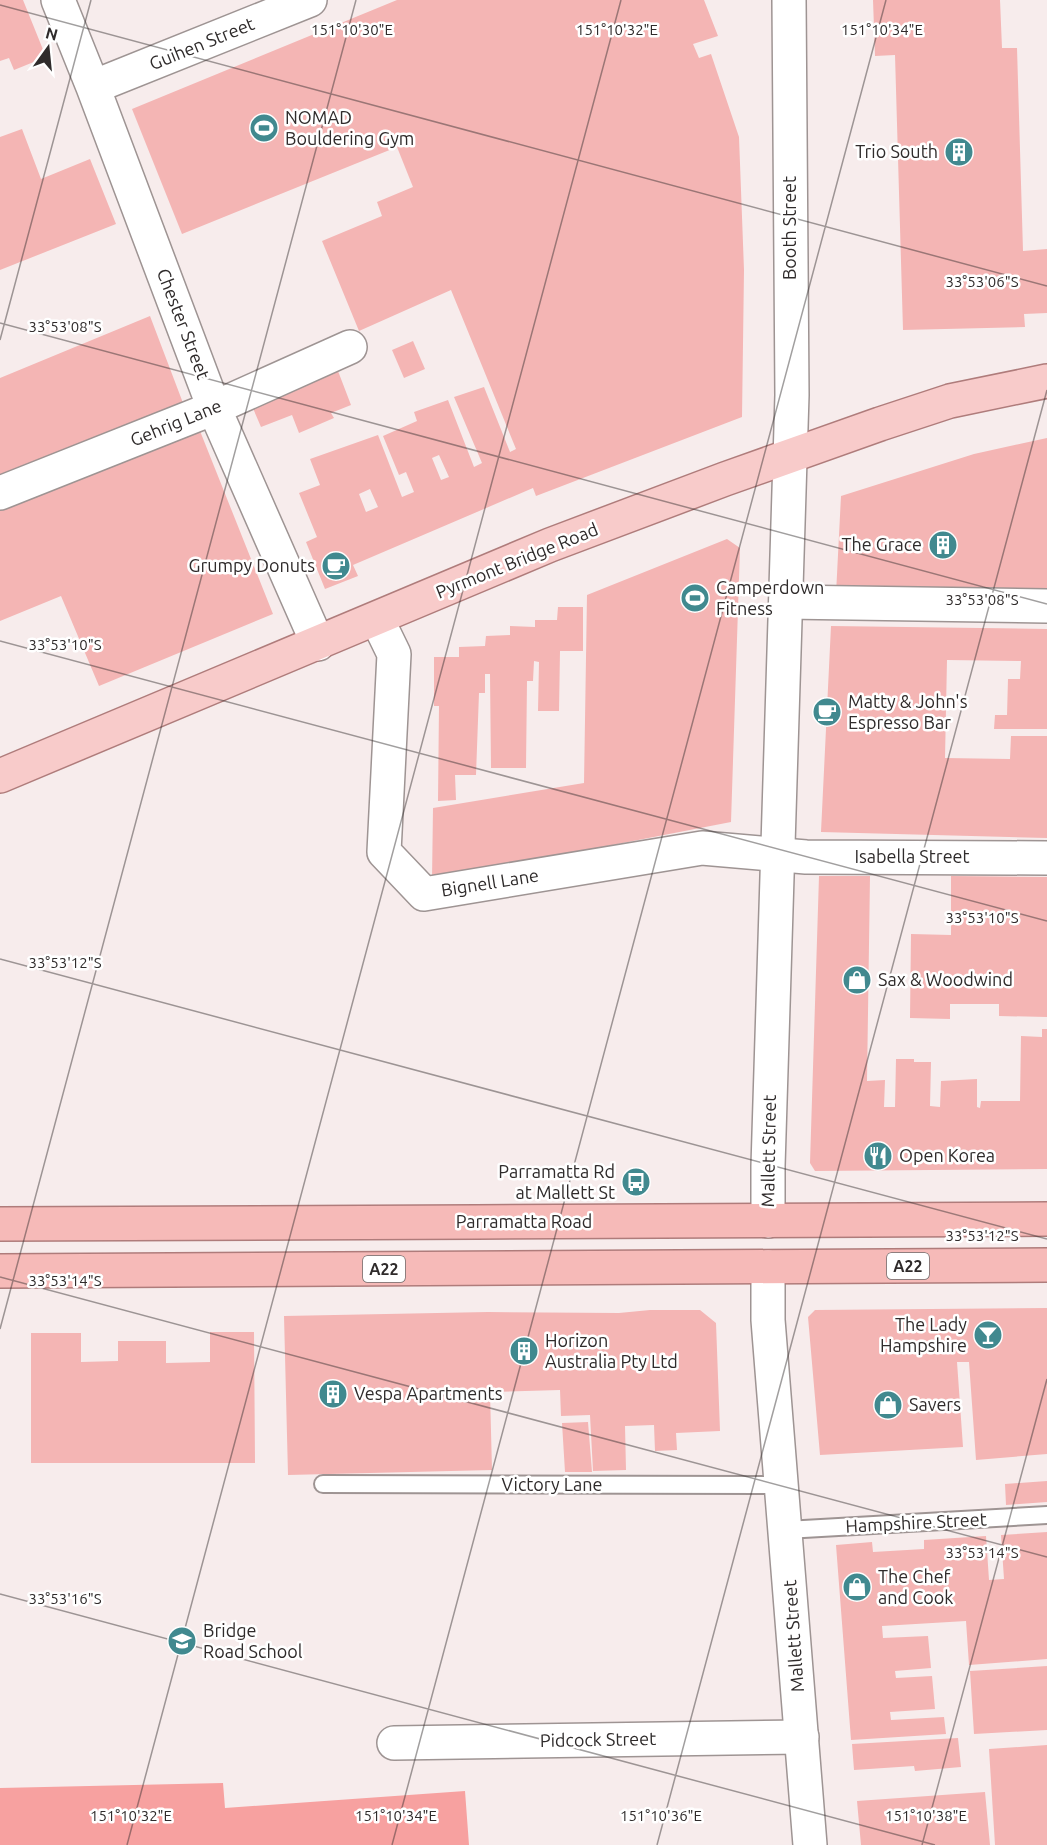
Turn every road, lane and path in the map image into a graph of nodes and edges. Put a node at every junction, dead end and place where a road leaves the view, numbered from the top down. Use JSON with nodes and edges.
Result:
{"nodes":[{"id":1,"x":58,"y":0,"type":"edge"},
{"id":2,"x":310,"y":0,"type":"edge"},
{"id":3,"x":789,"y":0,"type":"edge"},
{"id":4,"x":93,"y":87,"type":"junction"},
{"id":5,"x":350,"y":347,"type":"dead end"},
{"id":6,"x":1047,"y":381,"type":"edge"},
{"id":7,"x":214,"y":408,"type":"junction"},
{"id":8,"x":791,"y":456,"type":"junction"},
{"id":9,"x":0,"y":493,"type":"edge"},
{"id":10,"x":786,"y":603,"type":"junction"},
{"id":11,"x":1047,"y":606,"type":"edge"},
{"id":12,"x":377,"y":619,"type":"junction"},
{"id":13,"x":318,"y":644,"type":"junction"},
{"id":14,"x":0,"y":776,"type":"edge"},
{"id":15,"x":778,"y":855,"type":"junction"},
{"id":16,"x":1047,"y":858,"type":"edge"},
{"id":17,"x":1047,"y":1219,"type":"edge"},
{"id":18,"x":768,"y":1221,"type":"junction"},
{"id":19,"x":0,"y":1224,"type":"edge"},
{"id":20,"x":1047,"y":1265,"type":"edge"},
{"id":21,"x":768,"y":1267,"type":"junction"},
{"id":22,"x":0,"y":1271,"type":"edge"},
{"id":23,"x":323,"y":1484,"type":"dead end"},
{"id":24,"x":782,"y":1485,"type":"junction"},
{"id":25,"x":1047,"y":1515,"type":"edge"},
{"id":26,"x":786,"y":1530,"type":"junction"},
{"id":27,"x":802,"y":1737,"type":"junction"},
{"id":28,"x":394,"y":1743,"type":"dead end"},
{"id":29,"x":810,"y":1845,"type":"edge"}],
"edges":[{"from":1,"to":4,"type":"street","name":"Chester Street"},
{"from":2,"to":4,"type":"street","name":"Guihen Street"},
{"from":3,"to":8,"type":"street","name":"Booth Street"},
{"from":4,"to":7,"type":"street","name":"Chester Street"},
{"from":5,"to":7,"type":"street","name":"Gehrig Lane"},
{"from":6,"to":8,"type":"main road","name":"Pyrmont Bridge Road"},
{"from":7,"to":9,"type":"street","name":"Gehrig Lane"},
{"from":7,"to":13,"type":"street","name":"Chester Street"},
{"from":8,"to":10,"type":"street","name":"Mallett Street"},
{"from":8,"to":12,"type":"main road","name":"Pyrmont Bridge Road"},
{"from":10,"to":11,"type":"street"},
{"from":10,"to":15,"type":"street","name":"Mallett Street"},
{"from":12,"to":13,"type":"main road","name":"Pyrmont Bridge Road"},
{"from":12,"to":15,"type":"street","name":"Bignell Lane"},
{"from":13,"to":14,"type":"main road","name":"Pyrmont Bridge Road"},
{"from":15,"to":16,"type":"street","name":"Isabella Street"},
{"from":15,"to":18,"type":"street","name":"Mallett Street"},
{"from":17,"to":18,"type":"highway","name":"Parramatta Road"},
{"from":18,"to":19,"type":"highway","name":"Parramatta Road"},
{"from":18,"to":21,"type":"highway","name":"Mallett Street"},
{"from":20,"to":21,"type":"highway","number":"A22"},
{"from":21,"to":22,"type":"highway","number":"A22"},
{"from":21,"to":24,"type":"street","name":"Mallett Street"},
{"from":23,"to":24,"type":"lane","name":"Victory Lane"},
{"from":24,"to":26,"type":"street","name":"Mallett Street"},
{"from":25,"to":26,"type":"lane","name":"Hampshire Street"},
{"from":26,"to":27,"type":"street","name":"Mallett Street"},
{"from":27,"to":28,"type":"street","name":"Pidcock Street"},
{"from":27,"to":29,"type":"street","name":"Mallett Street"}]}
